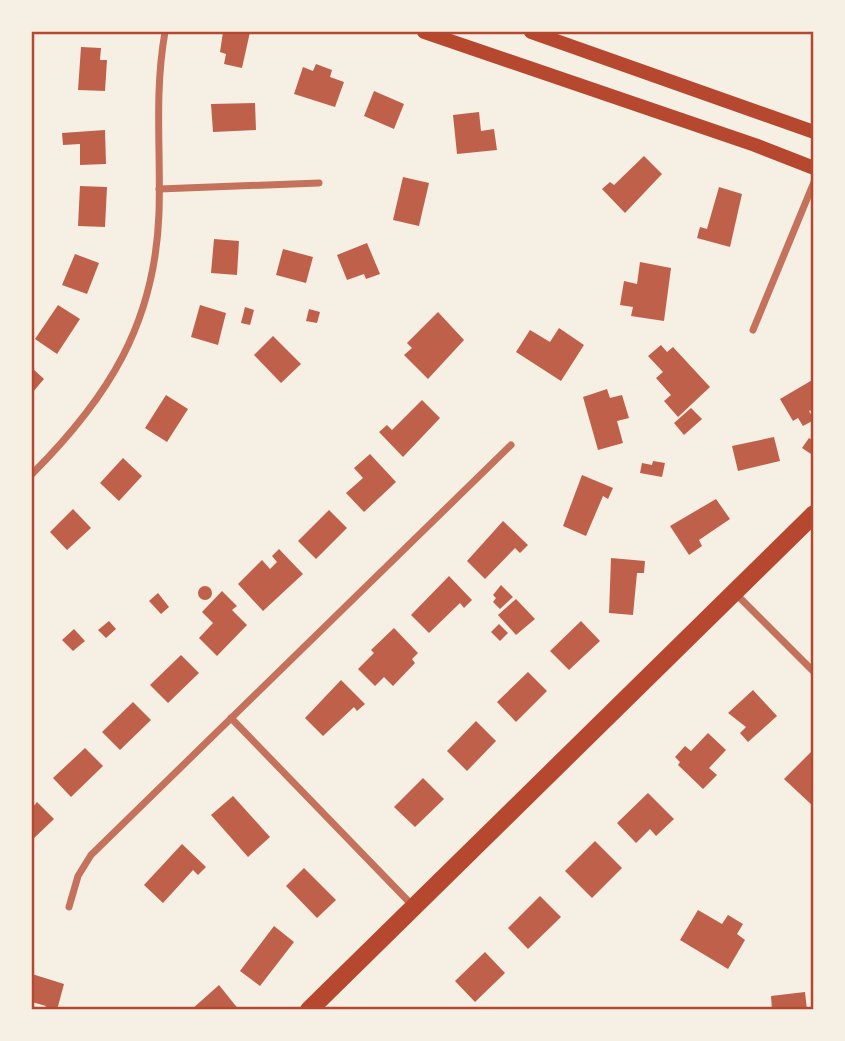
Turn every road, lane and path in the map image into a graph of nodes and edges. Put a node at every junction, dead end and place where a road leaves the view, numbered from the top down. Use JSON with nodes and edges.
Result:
{"nodes":[{"id":1,"x":165,"y":32,"type":"edge"},
{"id":2,"x":424,"y":32,"type":"edge"},
{"id":3,"x":531,"y":32,"type":"edge"},
{"id":4,"x":814,"y":132,"type":"edge"},
{"id":5,"x":814,"y":168,"type":"edge"},
{"id":6,"x":814,"y":182,"type":"edge"},
{"id":7,"x":319,"y":183,"type":"dead end"},
{"id":8,"x":159,"y":189,"type":"junction"},
{"id":9,"x":753,"y":330,"type":"dead end"},
{"id":10,"x":511,"y":445,"type":"dead end"},
{"id":11,"x":32,"y":474,"type":"edge"},
{"id":12,"x":814,"y":514,"type":"edge"},
{"id":13,"x":735,"y":593,"type":"junction"},
{"id":14,"x":814,"y":672,"type":"edge"},
{"id":15,"x":231,"y":718,"type":"junction"},
{"id":16,"x":414,"y":906,"type":"junction"},
{"id":17,"x":69,"y":907,"type":"dead end"},
{"id":18,"x":309,"y":1010,"type":"edge"}],
"edges":[{"from":1,"to":8,"type":"street"},
{"from":2,"to":5,"type":"main road"},
{"from":3,"to":4,"type":"main road"},
{"from":6,"to":9,"type":"street"},
{"from":7,"to":8,"type":"street"},
{"from":8,"to":11,"type":"street"},
{"from":10,"to":15,"type":"street"},
{"from":12,"to":13,"type":"main road"},
{"from":13,"to":14,"type":"street"},
{"from":13,"to":16,"type":"main road"},
{"from":15,"to":16,"type":"street"},
{"from":15,"to":17,"type":"street"},
{"from":16,"to":18,"type":"main road"}]}
